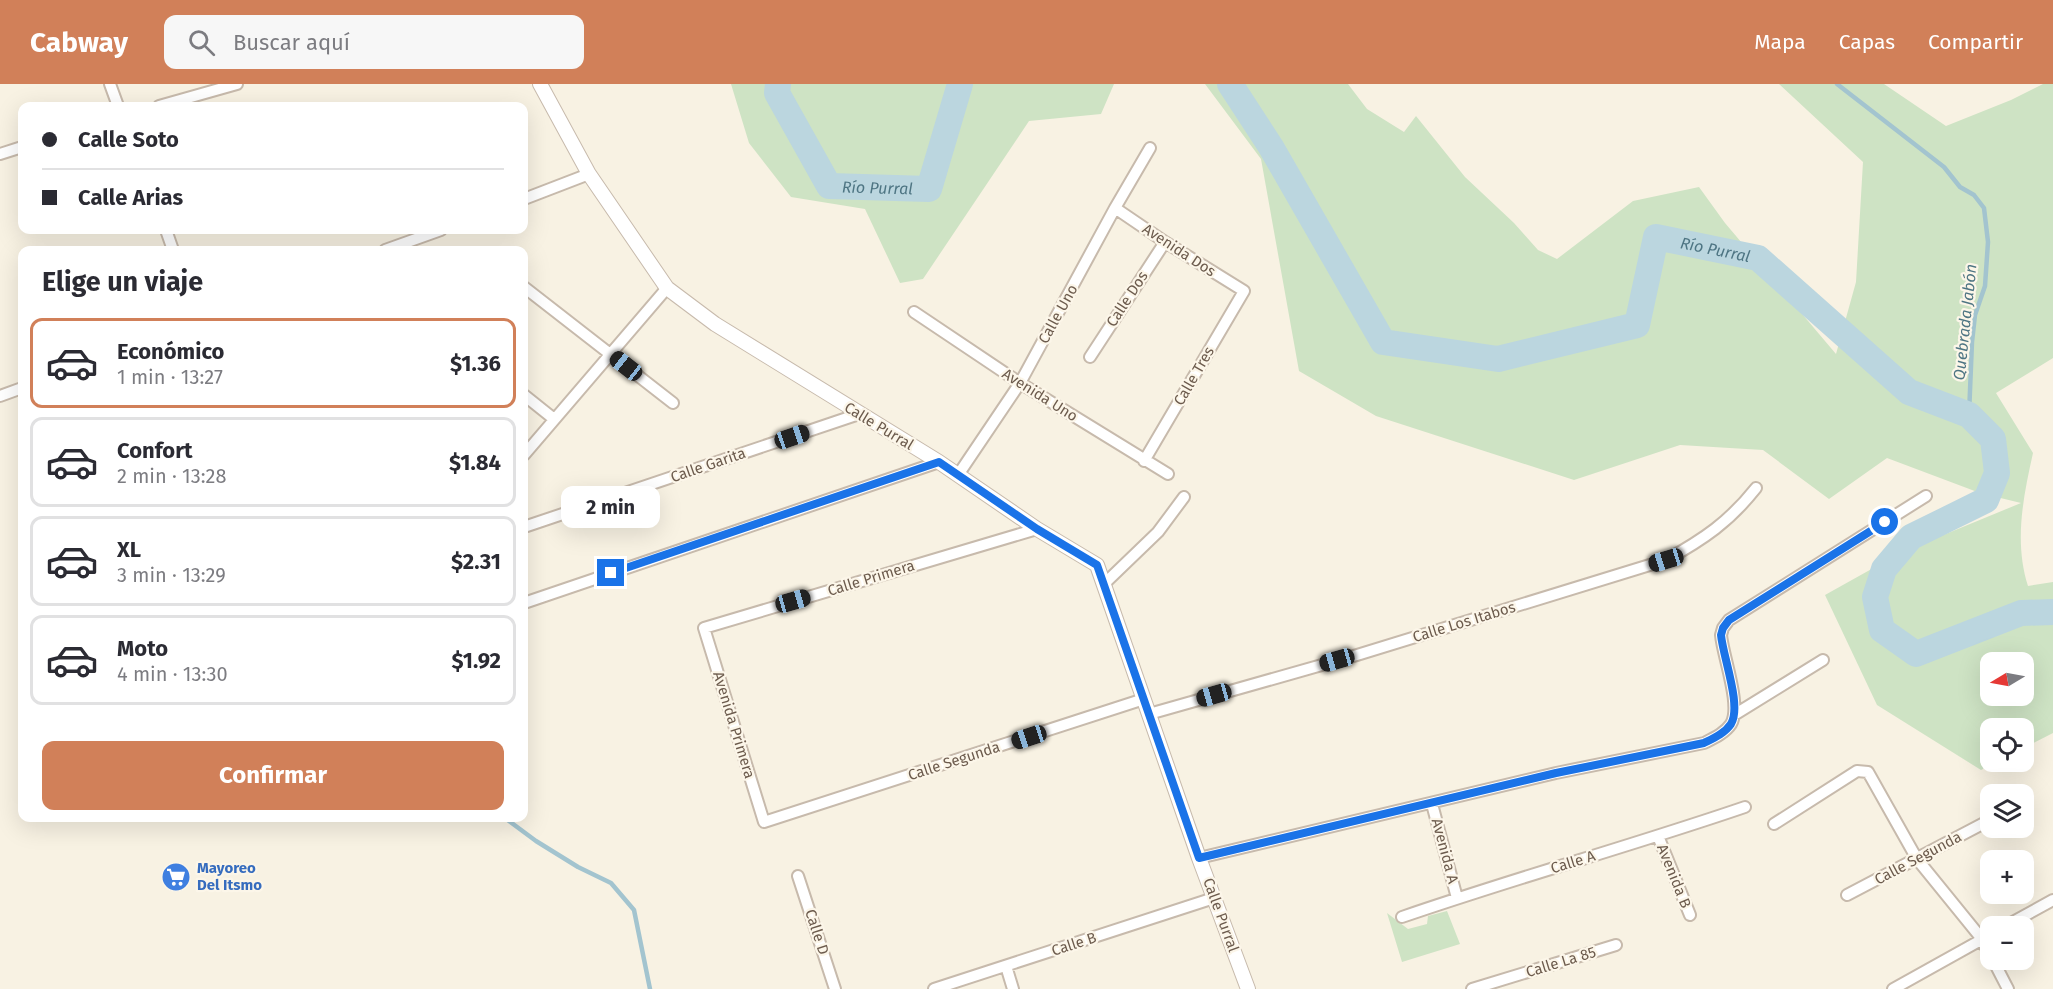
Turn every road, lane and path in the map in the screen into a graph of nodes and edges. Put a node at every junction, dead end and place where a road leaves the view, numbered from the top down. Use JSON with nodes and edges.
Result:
{"nodes":[{"id":1,"x":110,"y":84,"type":"edge"},
{"id":2,"x":237,"y":84,"type":"edge"},
{"id":3,"x":540,"y":84,"type":"edge"},
{"id":4,"x":117,"y":102,"type":"edge"},
{"id":5,"x":173,"y":102,"type":"edge"},
{"id":6,"x":18,"y":148,"type":"edge"},
{"id":7,"x":1150,"y":148,"type":"dead end"},
{"id":8,"x":0,"y":154,"type":"edge"},
{"id":9,"x":589,"y":174,"type":"junction"},
{"id":10,"x":528,"y":197,"type":"edge"},
{"id":11,"x":1115,"y":208,"type":"junction"},
{"id":12,"x":430,"y":234,"type":"edge"},
{"id":13,"x":1165,"y":242,"type":"junction"},
{"id":14,"x":396,"y":246,"type":"edge"},
{"id":15,"x":667,"y":288,"type":"junction"},
{"id":16,"x":528,"y":290,"type":"edge"},
{"id":17,"x":1244,"y":291,"type":"joint"},
{"id":18,"x":914,"y":312,"type":"dead end"},
{"id":19,"x":611,"y":354,"type":"junction"},
{"id":20,"x":1090,"y":357,"type":"dead end"},
{"id":21,"x":1020,"y":383,"type":"junction"},
{"id":22,"x":18,"y":389,"type":"edge"},
{"id":23,"x":0,"y":396,"type":"edge"},
{"id":24,"x":528,"y":398,"type":"edge"},
{"id":25,"x":673,"y":403,"type":"dead end"},
{"id":26,"x":859,"y":414,"type":"junction"},
{"id":27,"x":554,"y":419,"type":"junction"},
{"id":28,"x":528,"y":450,"type":"edge"},
{"id":29,"x":1144,"y":461,"type":"junction"},
{"id":30,"x":939,"y":462,"type":"junction"},
{"id":31,"x":1168,"y":474,"type":"dead end"},
{"id":32,"x":958,"y":476,"type":"junction"},
{"id":33,"x":1756,"y":488,"type":"dead end"},
{"id":34,"x":1926,"y":496,"type":"dead end"},
{"id":35,"x":1184,"y":497,"type":"dead end"},
{"id":36,"x":528,"y":526,"type":"edge"},
{"id":37,"x":1037,"y":529,"type":"junction"},
{"id":38,"x":1104,"y":584,"type":"junction"},
{"id":39,"x":528,"y":602,"type":"edge"},
{"id":40,"x":704,"y":628,"type":"joint"},
{"id":41,"x":1823,"y":660,"type":"dead end"},
{"id":42,"x":1144,"y":699,"type":"junction"},
{"id":43,"x":1149,"y":714,"type":"junction"},
{"id":44,"x":1734,"y":715,"type":"junction"},
{"id":45,"x":1432,"y":804,"type":"junction"},
{"id":46,"x":1745,"y":807,"type":"dead end"},
{"id":47,"x":764,"y":822,"type":"joint"},
{"id":48,"x":1774,"y":824,"type":"dead end"},
{"id":49,"x":1980,"y":825,"type":"edge"},
{"id":50,"x":1658,"y":836,"type":"junction"},
{"id":51,"x":1199,"y":858,"type":"junction"},
{"id":52,"x":1917,"y":859,"type":"junction"},
{"id":53,"x":798,"y":876,"type":"dead end"},
{"id":54,"x":1847,"y":895,"type":"dead end"},
{"id":55,"x":1214,"y":898,"type":"junction"},
{"id":56,"x":1457,"y":898,"type":"junction"},
{"id":57,"x":2053,"y":900,"type":"edge"},
{"id":58,"x":1690,"y":915,"type":"dead end"},
{"id":59,"x":2024,"y":916,"type":"edge"},
{"id":60,"x":1402,"y":917,"type":"dead end"},
{"id":61,"x":1980,"y":930,"type":"edge"},
{"id":62,"x":1980,"y":940,"type":"edge"},
{"id":63,"x":1616,"y":945,"type":"dead end"},
{"id":64,"x":1005,"y":966,"type":"junction"},
{"id":65,"x":1998,"y":970,"type":"edge"},
{"id":66,"x":835,"y":989,"type":"edge"},
{"id":67,"x":934,"y":989,"type":"edge"},
{"id":68,"x":1013,"y":989,"type":"edge"},
{"id":69,"x":1248,"y":989,"type":"edge"},
{"id":70,"x":1472,"y":989,"type":"edge"},
{"id":71,"x":1893,"y":989,"type":"edge"},
{"id":72,"x":2008,"y":989,"type":"edge"}],
"edges":[{"from":1,"to":4,"type":"street"},
{"from":2,"to":5,"type":"street"},
{"from":3,"to":9,"type":"street","name":"Calle Purral"},
{"from":6,"to":8,"type":"street"},
{"from":7,"to":11,"type":"street","name":"Calle Uno"},
{"from":9,"to":10,"type":"street"},
{"from":9,"to":15,"type":"street","name":"Calle Purral"},
{"from":11,"to":13,"type":"street","name":"Avenida Dos"},
{"from":11,"to":21,"type":"street","name":"Calle Uno"},
{"from":12,"to":14,"type":"street"},
{"from":13,"to":17,"type":"street","name":"Avenida Dos"},
{"from":13,"to":20,"type":"street","name":"Calle Dos"},
{"from":15,"to":19,"type":"street"},
{"from":15,"to":26,"type":"street","name":"Calle Purral"},
{"from":16,"to":19,"type":"street"},
{"from":17,"to":29,"type":"street","name":"Calle Tres"},
{"from":18,"to":21,"type":"street","name":"Avenida Uno"},
{"from":19,"to":25,"type":"street"},
{"from":19,"to":27,"type":"street"},
{"from":21,"to":29,"type":"street","name":"Avenida Uno"},
{"from":21,"to":32,"type":"street","name":"Calle Uno"},
{"from":22,"to":23,"type":"street"},
{"from":24,"to":27,"type":"street"},
{"from":26,"to":30,"type":"street","name":"Calle Purral"},
{"from":26,"to":36,"type":"street","name":"Calle Garita"},
{"from":27,"to":28,"type":"street"},
{"from":29,"to":31,"type":"street","name":"Avenida Uno"},
{"from":30,"to":32,"type":"street","name":"Calle Purral"},
{"from":30,"to":39,"type":"street"},
{"from":32,"to":37,"type":"street","name":"Calle Purral"},
{"from":33,"to":43,"type":"street","name":"Calle Los Itabos"},
{"from":34,"to":44,"type":"street"},
{"from":35,"to":38,"type":"street"},
{"from":37,"to":38,"type":"street","name":"Calle Purral"},
{"from":37,"to":40,"type":"street","name":"Calle Primera"},
{"from":38,"to":42,"type":"street","name":"Calle Purral"},
{"from":40,"to":47,"type":"street","name":"Avenida Primera"},
{"from":41,"to":44,"type":"street"},
{"from":42,"to":43,"type":"street","name":"Calle Purral"},
{"from":42,"to":47,"type":"street","name":"Calle Segunda"},
{"from":43,"to":51,"type":"street","name":"Calle Purral"},
{"from":44,"to":45,"type":"street"},
{"from":45,"to":51,"type":"street"},
{"from":45,"to":56,"type":"street","name":"Avenida A"},
{"from":46,"to":50,"type":"street","name":"Calle A"},
{"from":48,"to":52,"type":"street"},
{"from":49,"to":52,"type":"street","name":"Calle Segunda"},
{"from":50,"to":56,"type":"street","name":"Calle A"},
{"from":50,"to":58,"type":"street","name":"Avenida B"},
{"from":51,"to":55,"type":"street","name":"Calle Purral"},
{"from":52,"to":54,"type":"street","name":"Calle Segunda"},
{"from":52,"to":61,"type":"street"},
{"from":53,"to":66,"type":"street","name":"Calle D"},
{"from":55,"to":64,"type":"street","name":"Calle B"},
{"from":55,"to":69,"type":"street","name":"Calle Purral"},
{"from":56,"to":60,"type":"street","name":"Calle A"},
{"from":57,"to":59,"type":"street"},
{"from":62,"to":71,"type":"street"},
{"from":63,"to":70,"type":"street","name":"Calle La 85"},
{"from":64,"to":67,"type":"street","name":"Calle B"},
{"from":64,"to":68,"type":"street"},
{"from":65,"to":72,"type":"street"}]}
